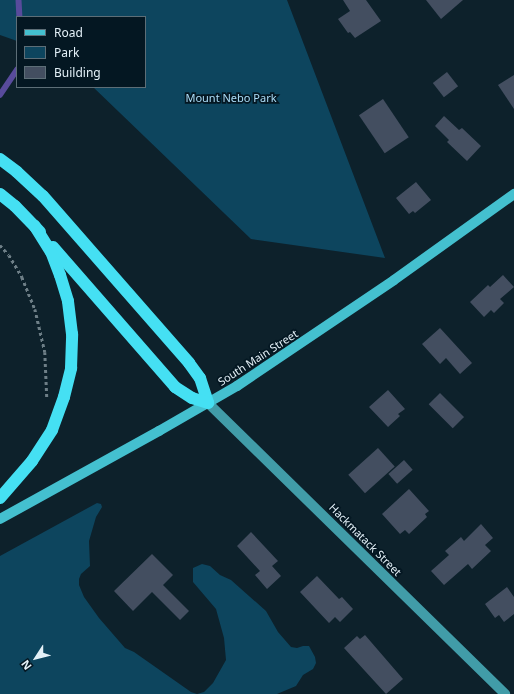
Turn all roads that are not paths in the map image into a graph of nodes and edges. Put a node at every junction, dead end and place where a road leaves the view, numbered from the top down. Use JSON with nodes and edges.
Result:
{"nodes":[{"id":1,"x":0,"y":159,"type":"edge"},
{"id":2,"x":0,"y":194,"type":"edge"},
{"id":3,"x":514,"y":194,"type":"edge"},
{"id":4,"x":35,"y":226,"type":"junction"},
{"id":5,"x":208,"y":403,"type":"junction"},
{"id":6,"x":0,"y":498,"type":"edge"},
{"id":7,"x":0,"y":519,"type":"edge"},
{"id":8,"x":505,"y":694,"type":"edge"}],
"edges":[{"from":1,"to":5,"type":"highway"},
{"from":2,"to":4,"type":"highway"},
{"from":3,"to":5,"type":"main road","name":"South Main Street"},
{"from":4,"to":5,"type":"highway"},
{"from":4,"to":6,"type":"highway"},
{"from":5,"to":7,"type":"main road","name":"South Main Street"},
{"from":5,"to":8,"type":"street","name":"Hackmatack Street"}]}
